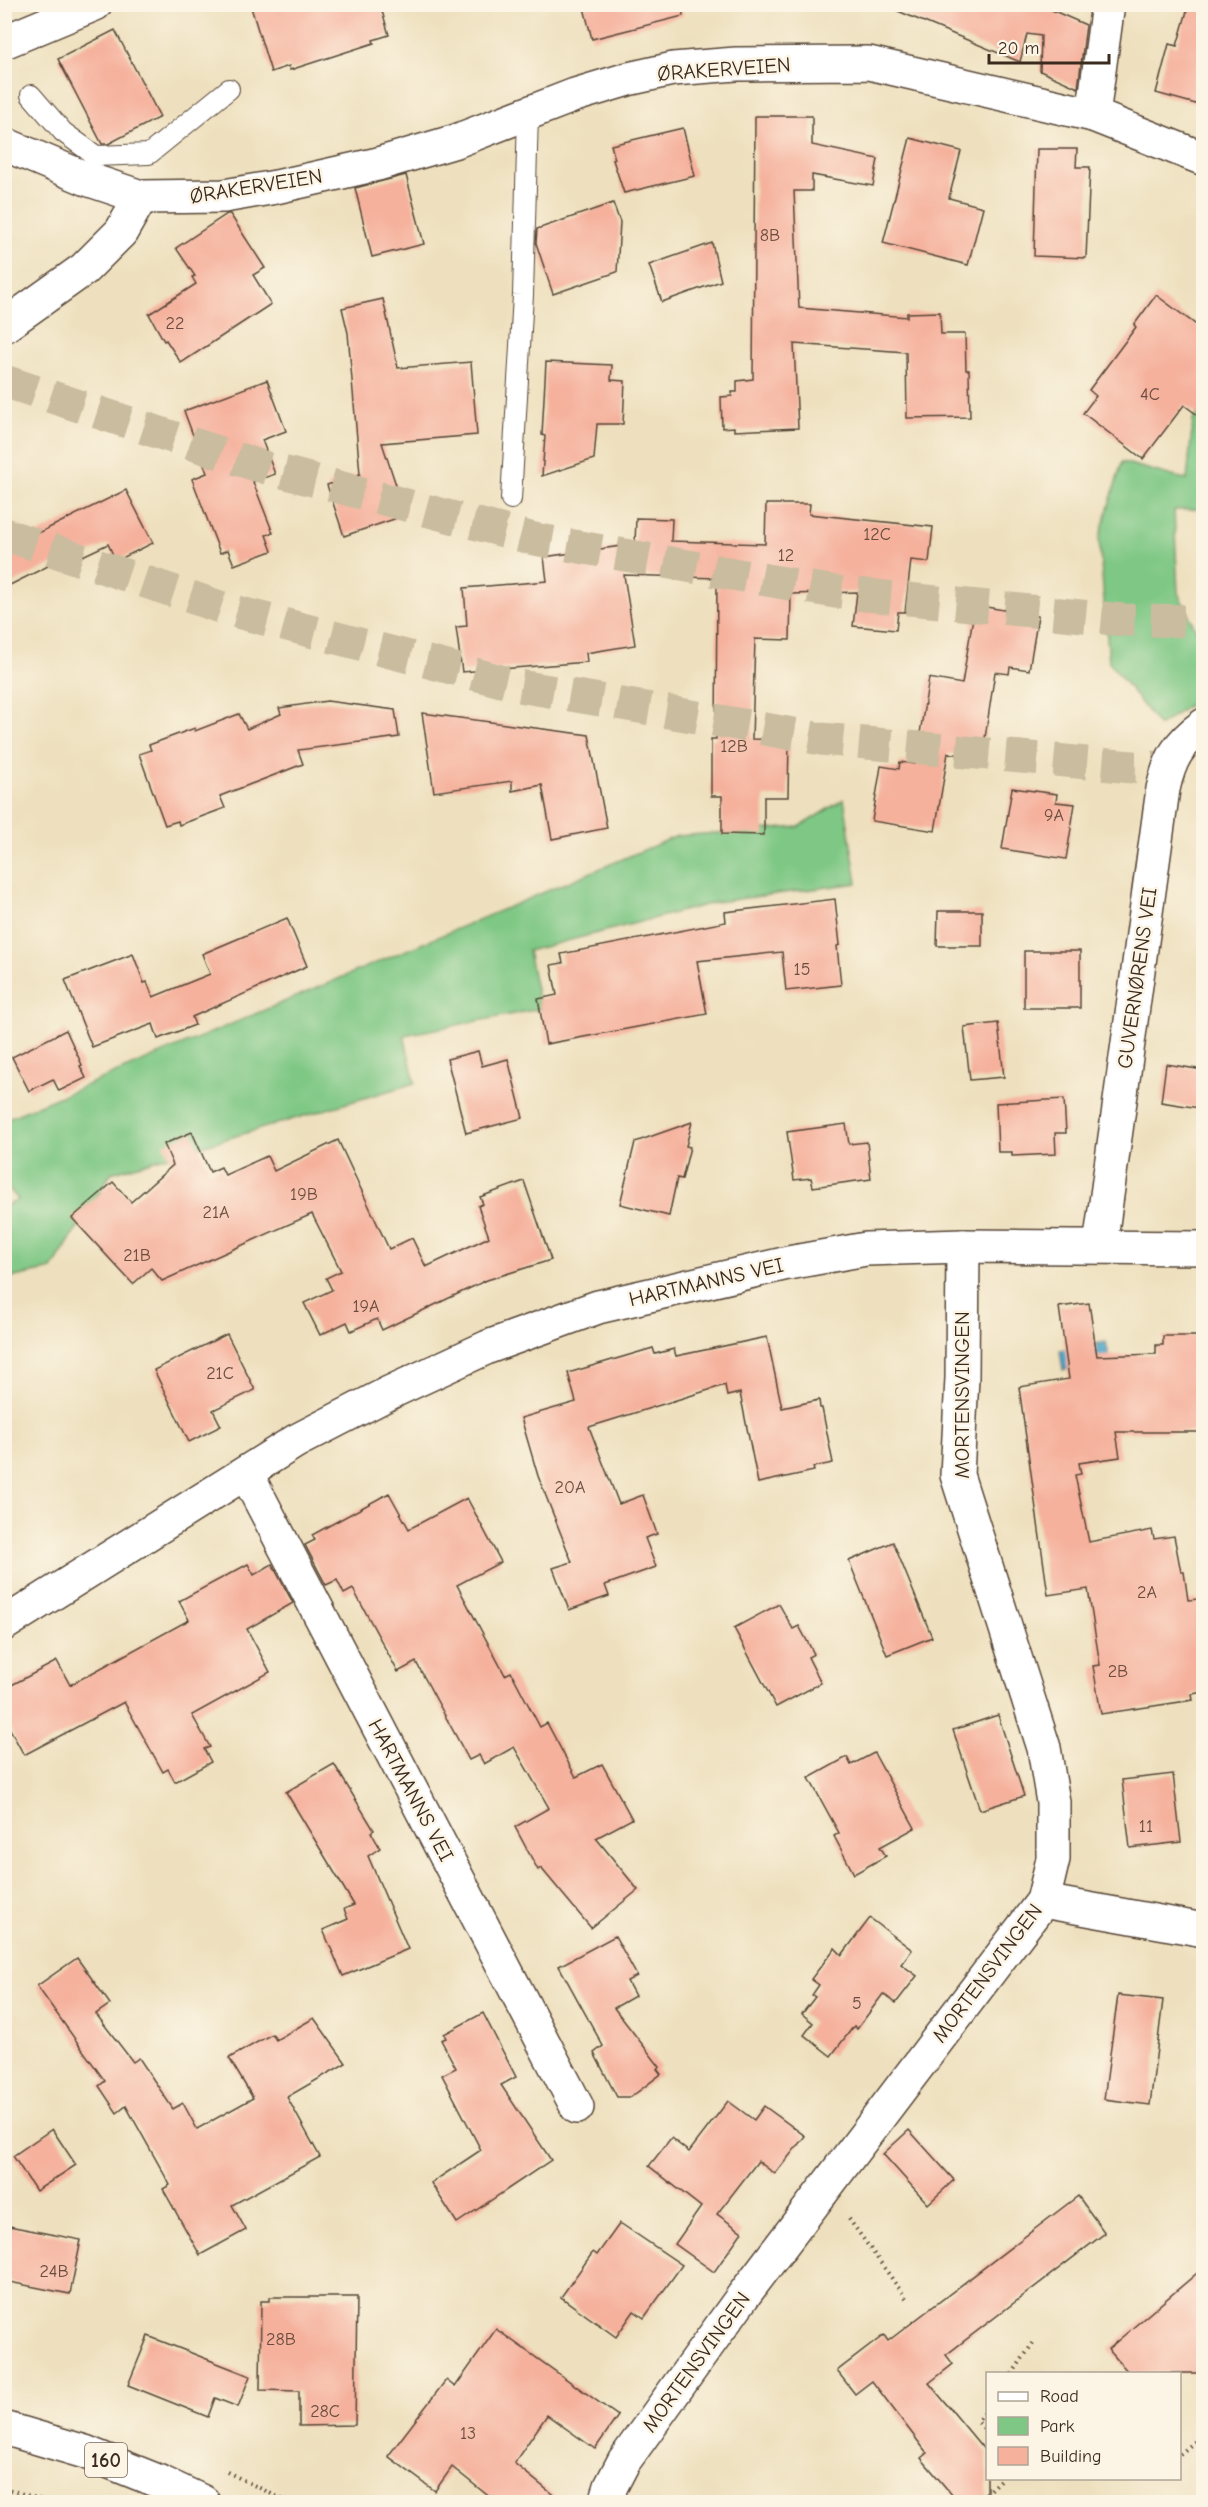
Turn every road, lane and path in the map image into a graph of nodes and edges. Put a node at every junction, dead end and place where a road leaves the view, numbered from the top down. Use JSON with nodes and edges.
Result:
{"nodes":[{"id":1,"x":95,"y":4,"type":"edge"},
{"id":2,"x":1108,"y":4,"type":"edge"},
{"id":3,"x":4,"y":42,"type":"edge"},
{"id":4,"x":229,"y":89,"type":"dead end"},
{"id":5,"x":31,"y":94,"type":"dead end"},
{"id":6,"x":528,"y":114,"type":"junction"},
{"id":7,"x":1093,"y":115,"type":"junction"},
{"id":8,"x":4,"y":144,"type":"edge"},
{"id":9,"x":1203,"y":159,"type":"edge"},
{"id":10,"x":91,"y":168,"type":"junction"},
{"id":11,"x":141,"y":197,"type":"junction"},
{"id":12,"x":4,"y":326,"type":"edge"},
{"id":13,"x":511,"y":500,"type":"dead end"},
{"id":14,"x":1203,"y":724,"type":"edge"},
{"id":15,"x":963,"y":1246,"type":"junction"},
{"id":16,"x":1100,"y":1246,"type":"junction"},
{"id":17,"x":1203,"y":1248,"type":"edge"},
{"id":18,"x":246,"y":1473,"type":"junction"},
{"id":19,"x":4,"y":1624,"type":"edge"},
{"id":20,"x":1043,"y":1901,"type":"junction"},
{"id":21,"x":1203,"y":1930,"type":"edge"},
{"id":22,"x":577,"y":2107,"type":"dead end"},
{"id":23,"x":826,"y":2187,"type":"junction"},
{"id":24,"x":906,"y":2298,"type":"dead end"},
{"id":25,"x":1033,"y":2343,"type":"dead end"},
{"id":26,"x":1013,"y":2372,"type":"edge"},
{"id":27,"x":986,"y":2410,"type":"edge"},
{"id":28,"x":4,"y":2428,"type":"edge"},
{"id":29,"x":986,"y":2432,"type":"edge"},
{"id":30,"x":1203,"y":2434,"type":"edge"},
{"id":31,"x":1181,"y":2452,"type":"edge"},
{"id":32,"x":1000,"y":2480,"type":"edge"},
{"id":33,"x":4,"y":2488,"type":"edge"},
{"id":34,"x":49,"y":2502,"type":"edge"},
{"id":35,"x":203,"y":2502,"type":"edge"},
{"id":36,"x":606,"y":2502,"type":"edge"},
{"id":37,"x":977,"y":2502,"type":"edge"}],
"edges":[{"from":1,"to":3,"type":"street"},
{"from":2,"to":7,"type":"street"},
{"from":4,"to":10,"type":"lane"},
{"from":5,"to":10,"type":"lane"},
{"from":6,"to":7,"type":"street","name":"ØRAKERVEIEN"},
{"from":6,"to":11,"type":"street","name":"ØRAKERVEIEN"},
{"from":6,"to":13,"type":"lane"},
{"from":7,"to":9,"type":"street","name":"ØRAKERVEIEN"},
{"from":8,"to":10,"type":"street","name":"ØRAKERVEIEN"},
{"from":10,"to":11,"type":"street","name":"ØRAKERVEIEN"},
{"from":11,"to":12,"type":"street"},
{"from":14,"to":16,"type":"street","name":"GUVERNØRENS VEI"},
{"from":15,"to":16,"type":"street","name":"HARTMANNS VEI"},
{"from":15,"to":18,"type":"street","name":"HARTMANNS VEI"},
{"from":15,"to":20,"type":"street","name":"MORTENSVINGEN"},
{"from":16,"to":17,"type":"street","name":"HARTMANNS VEI"},
{"from":18,"to":19,"type":"street","name":"HARTMANNS VEI"},
{"from":18,"to":22,"type":"street","name":"HARTMANNS VEI"},
{"from":20,"to":21,"type":"street"},
{"from":20,"to":23,"type":"street","name":"MORTENSVINGEN"},
{"from":23,"to":24,"type":"path"},
{"from":23,"to":36,"type":"street","name":"MORTENSVINGEN"},
{"from":25,"to":26,"type":"path"},
{"from":27,"to":29,"type":"path"},
{"from":28,"to":35,"type":"street","number":"160"},
{"from":30,"to":31,"type":"path"},
{"from":32,"to":37,"type":"path"},
{"from":33,"to":34,"type":"path"}]}
